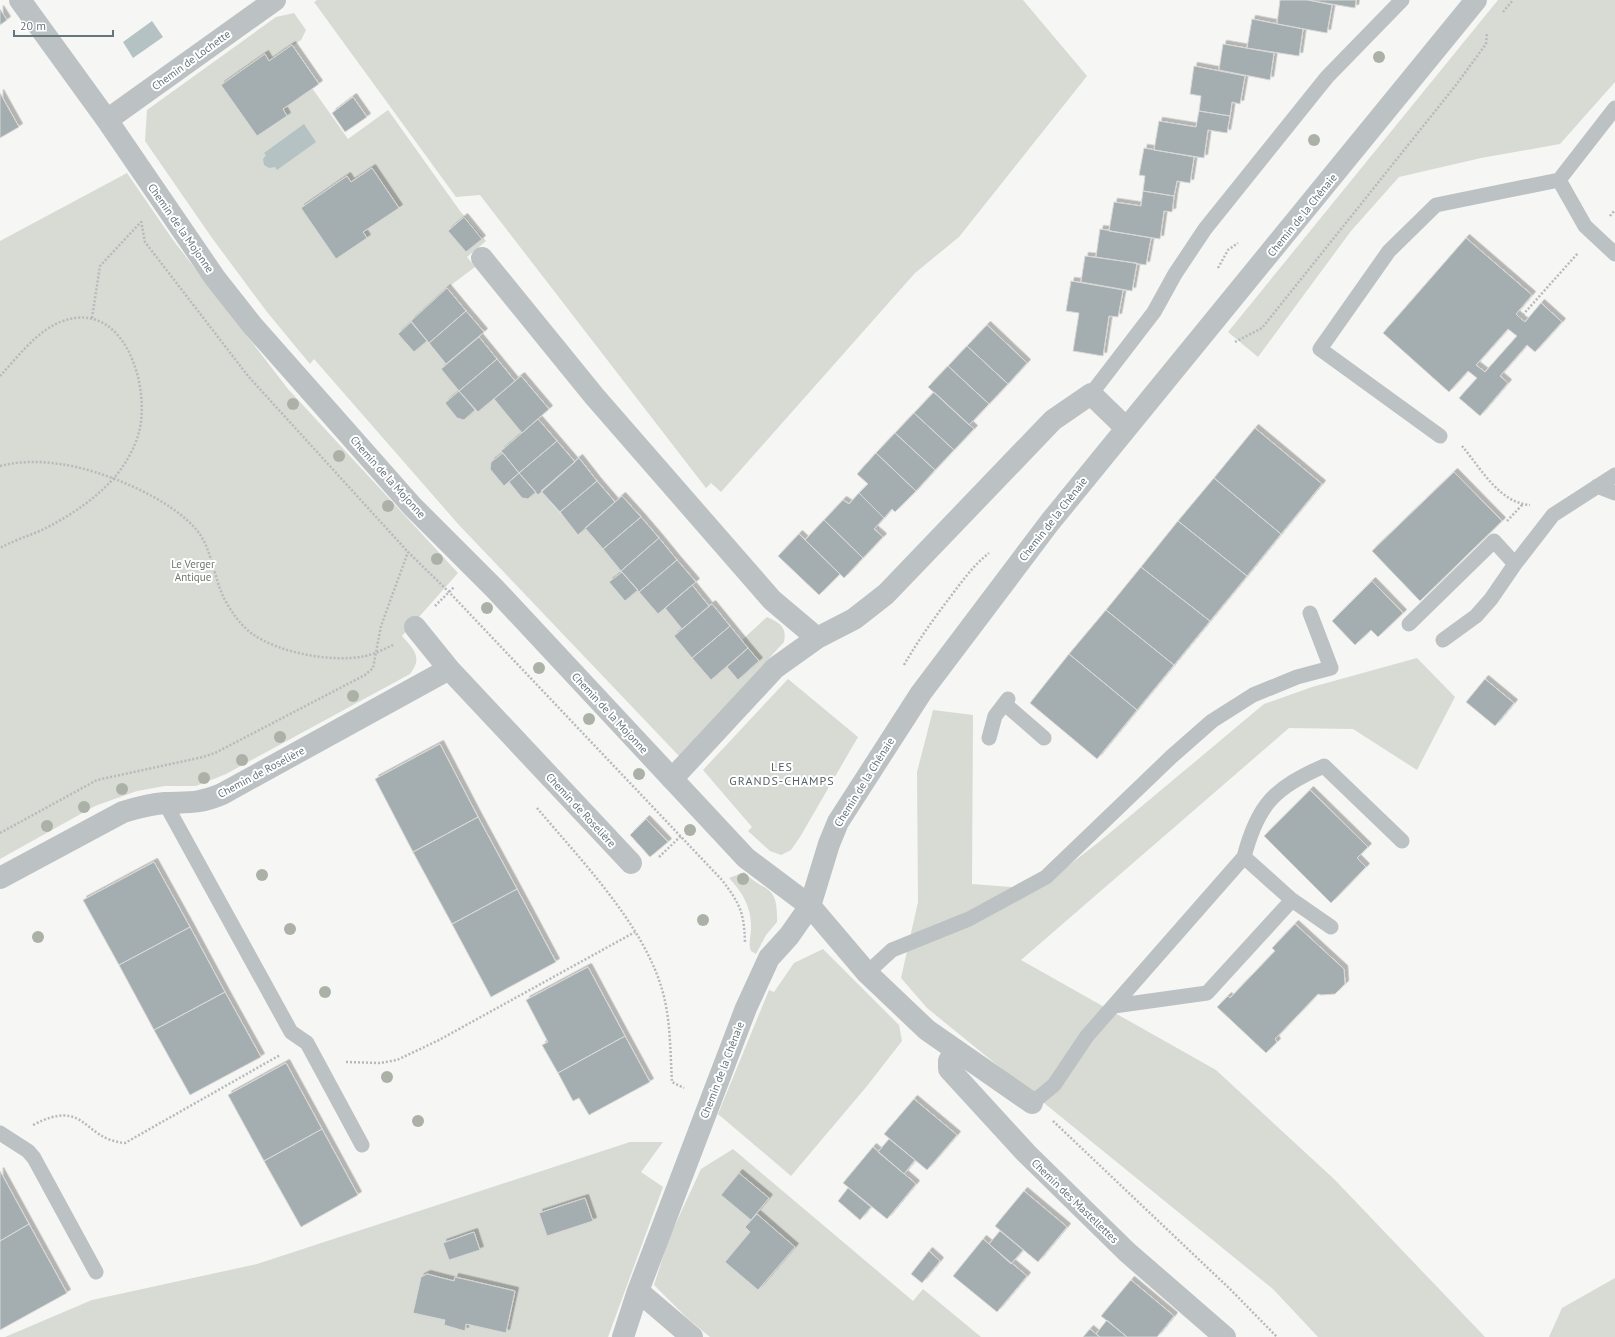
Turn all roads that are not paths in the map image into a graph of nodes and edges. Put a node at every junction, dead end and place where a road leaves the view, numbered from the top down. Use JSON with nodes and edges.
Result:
{"nodes":[{"id":1,"x":20,"y":0,"type":"edge"},
{"id":2,"x":275,"y":0,"type":"edge"},
{"id":3,"x":1402,"y":0,"type":"edge"},
{"id":4,"x":1476,"y":0,"type":"edge"},
{"id":5,"x":1615,"y":108,"type":"edge"},
{"id":6,"x":107,"y":120,"type":"junction"},
{"id":7,"x":1559,"y":180,"type":"junction"},
{"id":8,"x":1615,"y":254,"type":"edge"},
{"id":9,"x":482,"y":258,"type":"dead end"},
{"id":10,"x":1091,"y":394,"type":"junction"},
{"id":11,"x":1126,"y":428,"type":"junction"},
{"id":12,"x":1440,"y":436,"type":"road end"},
{"id":13,"x":1615,"y":475,"type":"edge"},
{"id":14,"x":1597,"y":486,"type":"junction"},
{"id":15,"x":1615,"y":493,"type":"edge"},
{"id":16,"x":1515,"y":564,"type":"junction"},
{"id":17,"x":1310,"y":613,"type":"dead end"},
{"id":18,"x":1409,"y":624,"type":"dead end"},
{"id":19,"x":414,"y":627,"type":"road end"},
{"id":20,"x":817,"y":638,"type":"junction"},
{"id":21,"x":1443,"y":640,"type":"dead end"},
{"id":22,"x":450,"y":669,"type":"junction"},
{"id":23,"x":989,"y":738,"type":"dead end"},
{"id":24,"x":1044,"y":738,"type":"dead end"},
{"id":25,"x":672,"y":779,"type":"junction"},
{"id":26,"x":165,"y":803,"type":"junction"},
{"id":27,"x":1402,"y":841,"type":"dead end"},
{"id":28,"x":1244,"y":857,"type":"junction"},
{"id":29,"x":631,"y":863,"type":"dead end"},
{"id":30,"x":0,"y":878,"type":"edge"},
{"id":31,"x":1292,"y":900,"type":"junction"},
{"id":32,"x":810,"y":906,"type":"junction"},
{"id":33,"x":1331,"y":927,"type":"dead end"},
{"id":34,"x":867,"y":973,"type":"junction"},
{"id":35,"x":1114,"y":1006,"type":"junction"},
{"id":36,"x":956,"y":1050,"type":"junction"},
{"id":37,"x":1032,"y":1103,"type":"joint"},
{"id":38,"x":4,"y":1136,"type":"edge"},
{"id":39,"x":362,"y":1145,"type":"dead end"},
{"id":40,"x":96,"y":1272,"type":"dead end"},
{"id":41,"x":638,"y":1292,"type":"junction"},
{"id":42,"x":623,"y":1337,"type":"edge"},
{"id":43,"x":692,"y":1337,"type":"edge"},
{"id":44,"x":1225,"y":1337,"type":"edge"}],
"edges":[{"from":1,"to":6,"type":"street","name":"Chemin de la Mojonne"},
{"from":2,"to":6,"type":"street","name":"Chemin de Lochette"},
{"from":3,"to":10,"type":"lane"},
{"from":4,"to":11,"type":"street","name":"Chemin de la Chênaie"},
{"from":5,"to":7,"type":"lane"},
{"from":6,"to":25,"type":"street","name":"Chemin de la Mojonne"},
{"from":7,"to":8,"type":"lane"},
{"from":7,"to":12,"type":"lane"},
{"from":9,"to":20,"type":"street"},
{"from":10,"to":11,"type":"street"},
{"from":10,"to":20,"type":"street"},
{"from":11,"to":32,"type":"street","name":"Chemin de la Chênaie"},
{"from":13,"to":14,"type":"lane"},
{"from":14,"to":15,"type":"lane"},
{"from":14,"to":16,"type":"lane"},
{"from":16,"to":18,"type":"lane"},
{"from":16,"to":21,"type":"lane"},
{"from":17,"to":34,"type":"lane"},
{"from":19,"to":22,"type":"street","name":"Chemin de Roselière"},
{"from":20,"to":25,"type":"street"},
{"from":22,"to":26,"type":"street","name":"Chemin de Roselière"},
{"from":22,"to":29,"type":"street","name":"Chemin de Roselière"},
{"from":23,"to":24,"type":"lane"},
{"from":25,"to":32,"type":"street","name":"Chemin de la Mojonne"},
{"from":26,"to":30,"type":"street","name":"Chemin de Roselière"},
{"from":26,"to":39,"type":"lane"},
{"from":27,"to":28,"type":"lane"},
{"from":28,"to":31,"type":"lane"},
{"from":28,"to":35,"type":"lane"},
{"from":31,"to":33,"type":"lane"},
{"from":31,"to":35,"type":"lane"},
{"from":32,"to":34,"type":"street"},
{"from":32,"to":41,"type":"street","name":"Chemin de la Chênaie"},
{"from":34,"to":36,"type":"street"},
{"from":35,"to":37,"type":"lane"},
{"from":36,"to":37,"type":"street"},
{"from":36,"to":44,"type":"street","name":"Chemin des Mastellettes"},
{"from":38,"to":40,"type":"lane"},
{"from":41,"to":42,"type":"street","name":"Chemin de la Chênaie"},
{"from":41,"to":43,"type":"street"}]}
